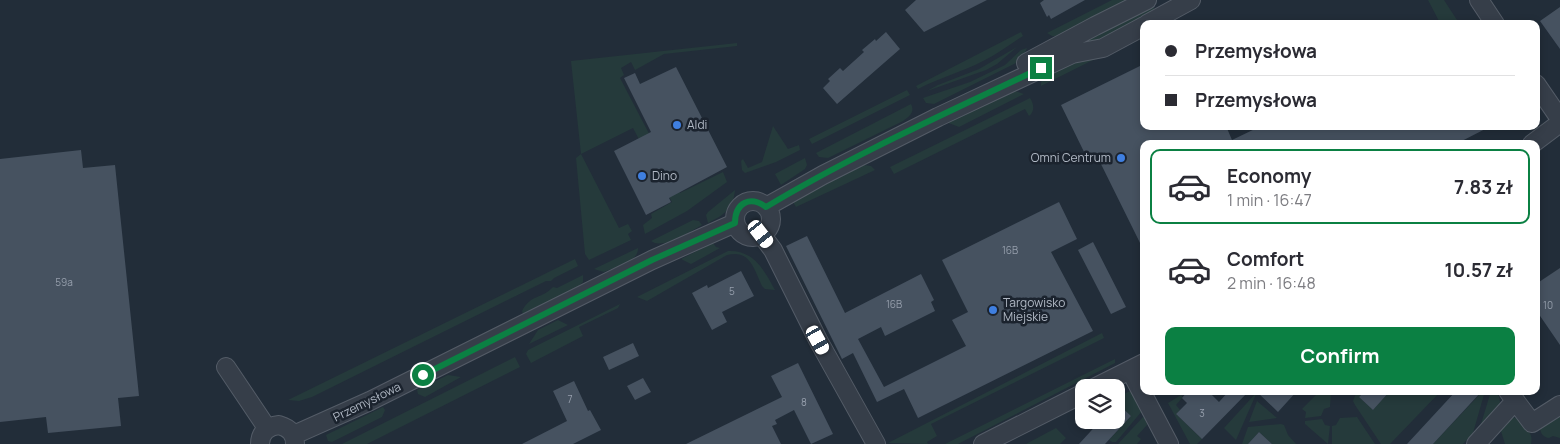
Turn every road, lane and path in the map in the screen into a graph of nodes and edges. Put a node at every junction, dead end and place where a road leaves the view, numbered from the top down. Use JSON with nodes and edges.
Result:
{"nodes":[{"id":1,"x":1147,"y":0,"type":"edge"},
{"id":2,"x":1190,"y":0,"type":"edge"},
{"id":3,"x":1479,"y":0,"type":"edge"},
{"id":4,"x":1154,"y":20,"type":"edge"},
{"id":5,"x":1492,"y":20,"type":"edge"},
{"id":6,"x":1140,"y":28,"type":"edge"},
{"id":7,"x":1540,"y":90,"type":"edge"},
{"id":8,"x":938,"y":117,"type":"junction"},
{"id":9,"x":1560,"y":119,"type":"edge"},
{"id":10,"x":1560,"y":123,"type":"edge"},
{"id":11,"x":1537,"y":140,"type":"edge"},
{"id":12,"x":766,"y":207,"type":"junction"},
{"id":13,"x":735,"y":223,"type":"junction"},
{"id":14,"x":761,"y":234,"type":"junction"},
{"id":15,"x":226,"y":366,"type":"dead end"},
{"id":16,"x":1137,"y":366,"type":"edge"},
{"id":17,"x":1112,"y":379,"type":"edge"},
{"id":18,"x":1149,"y":395,"type":"edge"},
{"id":19,"x":1511,"y":396,"type":"edge"},
{"id":20,"x":1075,"y":398,"type":"edge"},
{"id":21,"x":1560,"y":406,"type":"edge"},
{"id":22,"x":263,"y":436,"type":"edge"},
{"id":23,"x":294,"y":440,"type":"edge"},
{"id":24,"x":876,"y":444,"type":"edge"},
{"id":25,"x":983,"y":444,"type":"edge"},
{"id":26,"x":1169,"y":444,"type":"edge"},
{"id":27,"x":1476,"y":444,"type":"edge"}],
"edges":[{"from":1,"to":8,"type":"street"},
{"from":2,"to":4,"type":"street"},
{"from":3,"to":5,"type":"street"},
{"from":6,"to":8,"type":"street"},
{"from":7,"to":9,"type":"street"},
{"from":8,"to":12,"type":"street"},
{"from":10,"to":11,"type":"street"},
{"from":12,"to":13,"type":"street"},
{"from":12,"to":14,"type":"street"},
{"from":13,"to":14,"type":"street"},
{"from":13,"to":23,"type":"street","name":"Przemysłowa"},
{"from":14,"to":24,"type":"street"},
{"from":15,"to":22,"type":"street"},
{"from":16,"to":17,"type":"street"},
{"from":18,"to":26,"type":"street"},
{"from":19,"to":21,"type":"street"},
{"from":19,"to":27,"type":"street"},
{"from":20,"to":25,"type":"street"},
{"from":22,"to":23,"type":"street"}]}
